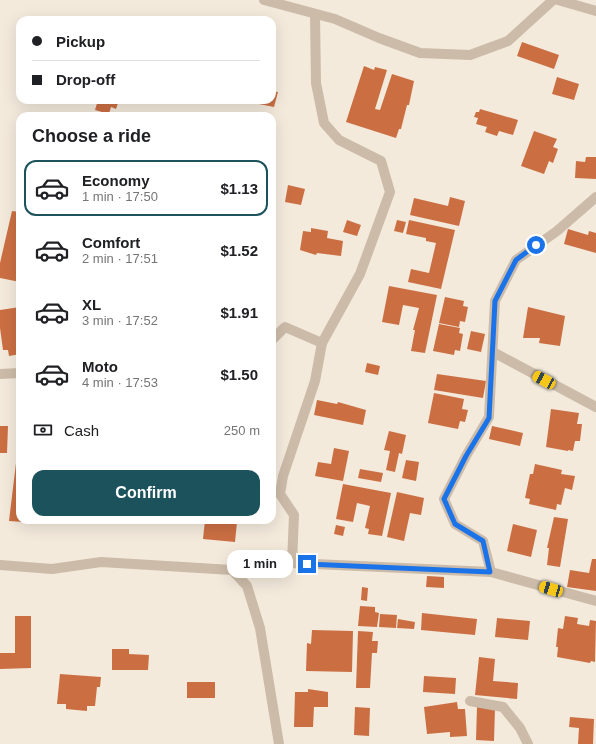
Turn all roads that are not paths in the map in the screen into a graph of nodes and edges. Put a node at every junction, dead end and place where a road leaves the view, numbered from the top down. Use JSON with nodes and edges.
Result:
{"nodes":[{"id":1,"x":265,"y":0,"type":"edge"},
{"id":2,"x":553,"y":0,"type":"edge"},
{"id":3,"x":558,"y":0,"type":"edge"},
{"id":4,"x":595,"y":12,"type":"edge"},
{"id":5,"x":316,"y":15,"type":"junction"},
{"id":6,"x":596,"y":197,"type":"edge"},
{"id":7,"x":276,"y":336,"type":"edge"},
{"id":8,"x":322,"y":343,"type":"junction"},
{"id":9,"x":493,"y":352,"type":"junction"},
{"id":10,"x":16,"y":373,"type":"edge"},
{"id":11,"x":0,"y":374,"type":"edge"},
{"id":12,"x":596,"y":407,"type":"edge"},
{"id":13,"x":292,"y":563,"type":"junction"},
{"id":14,"x":0,"y":565,"type":"edge"},
{"id":15,"x":232,"y":570,"type":"junction"},
{"id":16,"x":490,"y":572,"type":"junction"},
{"id":17,"x":596,"y":601,"type":"edge"},
{"id":18,"x":470,"y":701,"type":"dead end"},
{"id":19,"x":279,"y":744,"type":"edge"},
{"id":20,"x":528,"y":744,"type":"edge"}],
"edges":[{"from":1,"to":5,"type":"street"},
{"from":2,"to":5,"type":"street"},
{"from":3,"to":4,"type":"street"},
{"from":5,"to":8,"type":"street"},
{"from":6,"to":9,"type":"street"},
{"from":7,"to":8,"type":"street"},
{"from":8,"to":13,"type":"street"},
{"from":9,"to":12,"type":"street"},
{"from":9,"to":16,"type":"street"},
{"from":10,"to":11,"type":"street"},
{"from":13,"to":15,"type":"street"},
{"from":13,"to":16,"type":"street"},
{"from":14,"to":15,"type":"street"},
{"from":15,"to":19,"type":"street"},
{"from":16,"to":17,"type":"street"},
{"from":18,"to":20,"type":"street"}]}
